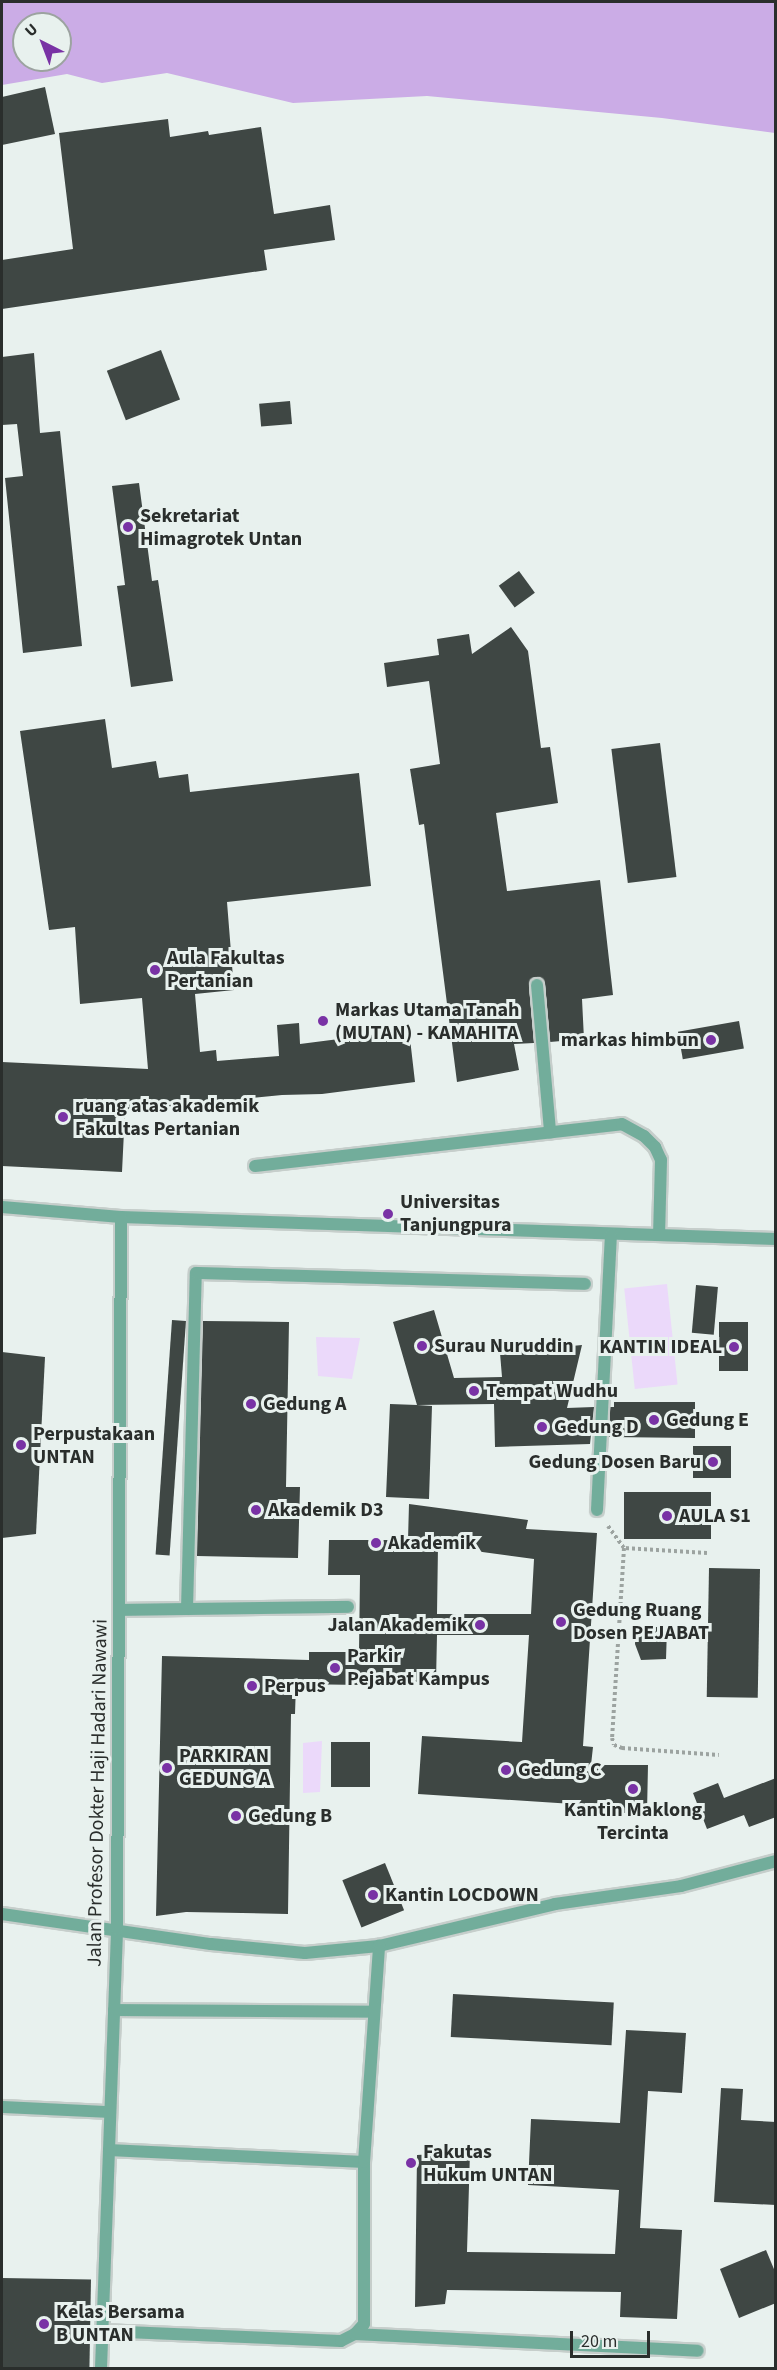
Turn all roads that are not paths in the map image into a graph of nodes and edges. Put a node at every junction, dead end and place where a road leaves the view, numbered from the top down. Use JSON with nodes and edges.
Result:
{"nodes":[{"id":1,"x":537,"y":984,"type":"dead end"},
{"id":2,"x":550,"y":1132,"type":"junction"},
{"id":3,"x":255,"y":1166,"type":"dead end"},
{"id":4,"x":2,"y":1207,"type":"edge"},
{"id":5,"x":121,"y":1217,"type":"junction"},
{"id":6,"x":611,"y":1234,"type":"junction"},
{"id":7,"x":659,"y":1234,"type":"junction"},
{"id":8,"x":776,"y":1239,"type":"edge"},
{"id":9,"x":585,"y":1284,"type":"dead end"},
{"id":10,"x":597,"y":1510,"type":"road end"},
{"id":11,"x":348,"y":1607,"type":"dead end"},
{"id":12,"x":186,"y":1609,"type":"junction"},
{"id":13,"x":120,"y":1610,"type":"junction"},
{"id":14,"x":776,"y":1861,"type":"edge"},
{"id":15,"x":2,"y":1914,"type":"edge"},
{"id":16,"x":117,"y":1929,"type":"junction"},
{"id":17,"x":379,"y":1946,"type":"junction"},
{"id":18,"x":114,"y":2010,"type":"junction"},
{"id":19,"x":374,"y":2012,"type":"junction"},
{"id":20,"x":2,"y":2107,"type":"edge"},
{"id":21,"x":110,"y":2112,"type":"junction"},
{"id":22,"x":109,"y":2150,"type":"junction"},
{"id":23,"x":364,"y":2162,"type":"junction"},
{"id":24,"x":102,"y":2331,"type":"junction"},
{"id":25,"x":355,"y":2334,"type":"junction"},
{"id":26,"x":698,"y":2351,"type":"dead end"},
{"id":27,"x":101,"y":2368,"type":"edge"}],
"edges":[{"from":1,"to":2,"type":"lane"},
{"from":2,"to":3,"type":"lane"},
{"from":2,"to":7,"type":"lane"},
{"from":4,"to":5,"type":"lane"},
{"from":5,"to":6,"type":"lane"},
{"from":5,"to":13,"type":"lane","name":"Jalan Profesor Dokter Haji Hadari Nawawi"},
{"from":6,"to":7,"type":"lane"},
{"from":6,"to":10,"type":"lane"},
{"from":7,"to":8,"type":"lane"},
{"from":9,"to":12,"type":"lane"},
{"from":11,"to":12,"type":"lane"},
{"from":12,"to":13,"type":"lane"},
{"from":13,"to":16,"type":"lane","name":"Jalan Profesor Dokter Haji Hadari Nawawi"},
{"from":14,"to":17,"type":"lane"},
{"from":15,"to":16,"type":"lane"},
{"from":16,"to":17,"type":"lane"},
{"from":16,"to":18,"type":"lane","name":"Jalan Profesor Dokter Haji Hadari Nawawi"},
{"from":17,"to":19,"type":"lane"},
{"from":18,"to":19,"type":"lane"},
{"from":18,"to":21,"type":"lane","name":"Jalan Profesor Dokter Haji Hadari Nawawi"},
{"from":19,"to":23,"type":"lane"},
{"from":20,"to":21,"type":"lane"},
{"from":21,"to":22,"type":"lane","name":"Jalan Profesor Dokter Haji Hadari Nawawi"},
{"from":22,"to":23,"type":"lane"},
{"from":22,"to":24,"type":"lane","name":"Jalan Profesor Dokter Haji Hadari Nawawi"},
{"from":23,"to":25,"type":"lane"},
{"from":24,"to":25,"type":"lane"},
{"from":24,"to":27,"type":"lane","name":"Jalan Profesor Dokter Haji Hadari Nawawi"},
{"from":25,"to":26,"type":"lane"}]}
